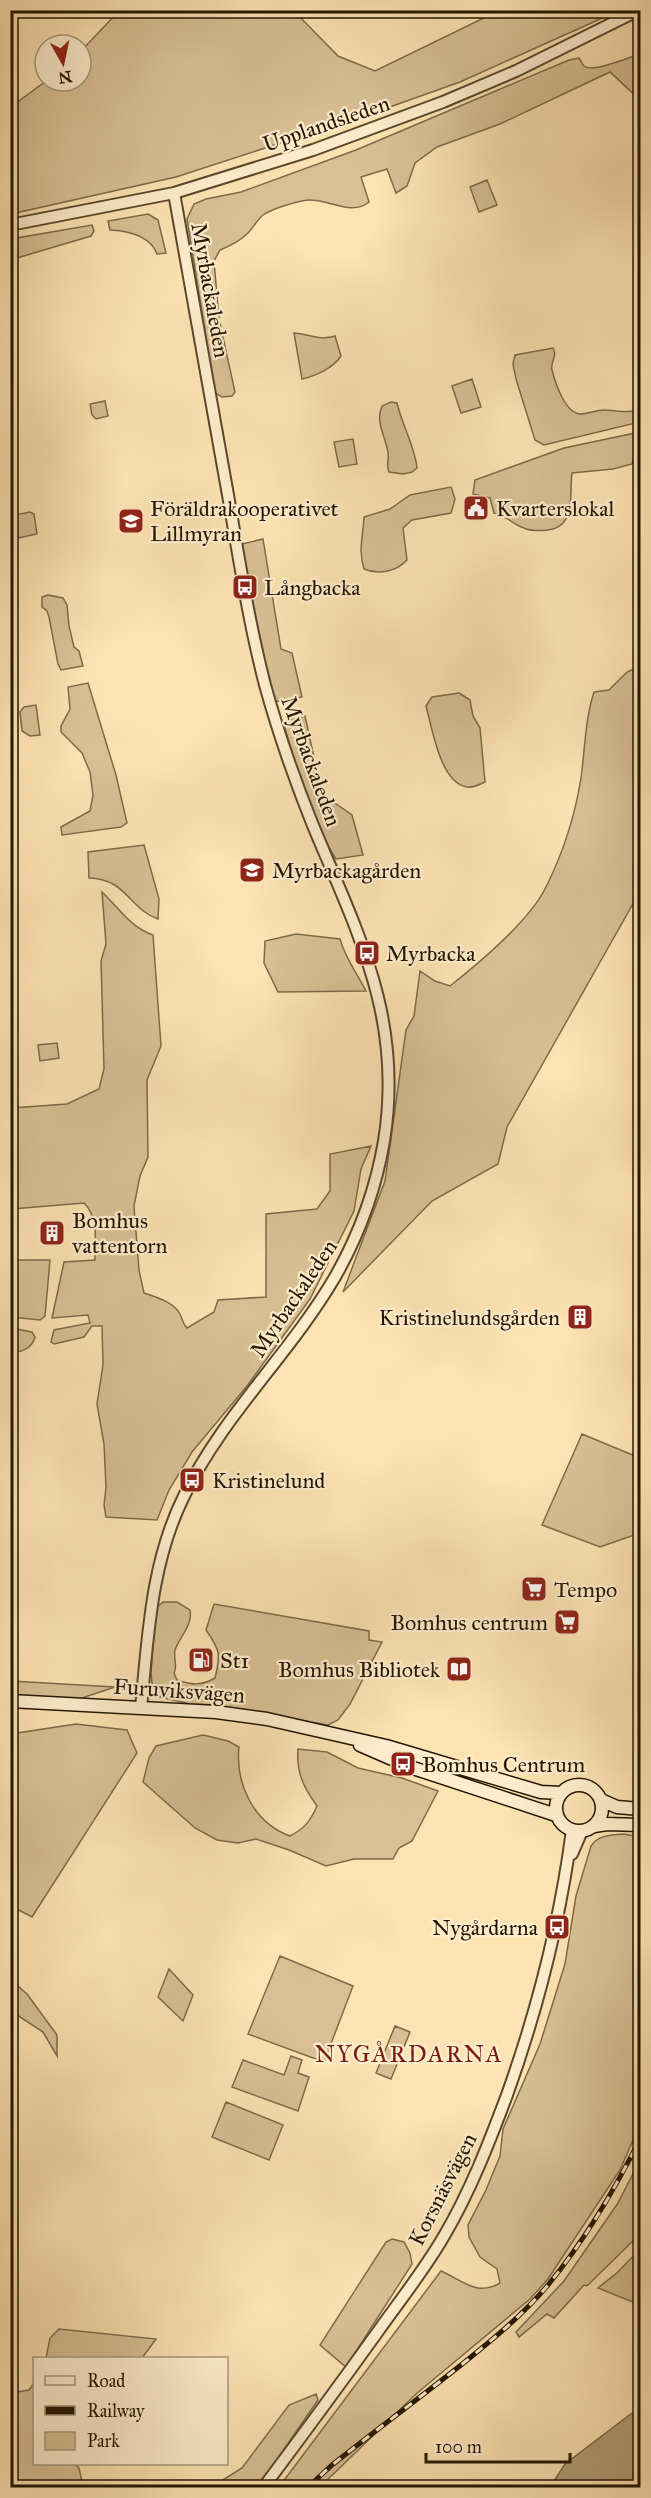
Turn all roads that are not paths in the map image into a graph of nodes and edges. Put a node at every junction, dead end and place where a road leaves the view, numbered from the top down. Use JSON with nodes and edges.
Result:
{"nodes":[{"id":1,"x":639,"y":10,"type":"edge"},
{"id":2,"x":174,"y":193,"type":"junction"},
{"id":3,"x":10,"y":225,"type":"edge"},
{"id":4,"x":10,"y":1701,"type":"edge"},
{"id":5,"x":141,"y":1708,"type":"junction"},
{"id":6,"x":343,"y":1736,"type":"junction"},
{"id":7,"x":561,"y":1792,"type":"junction"},
{"id":8,"x":600,"y":1800,"type":"junction"},
{"id":9,"x":640,"y":1809,"type":"edge"},
{"id":10,"x":556,"y":1815,"type":"junction"},
{"id":11,"x":640,"y":1825,"type":"edge"},
{"id":12,"x":583,"y":1829,"type":"junction"},
{"id":13,"x":263,"y":2487,"type":"edge"}],
"edges":[{"from":1,"to":2,"type":"street","name":"Upplandsleden"},
{"from":2,"to":3,"type":"street","name":"Upplandsleden"},
{"from":2,"to":5,"type":"street","name":"Myrbackaleden"},
{"from":4,"to":5,"type":"main road","name":"Furuviksvägen"},
{"from":5,"to":6,"type":"main road","name":"Furuviksvägen"},
{"from":6,"to":7,"type":"main road","name":"Furuviksvägen"},
{"from":6,"to":10,"type":"main road","name":"Furuviksvägen"},
{"from":7,"to":8,"type":"main road"},
{"from":7,"to":10,"type":"main road"},
{"from":8,"to":9,"type":"main road"},
{"from":8,"to":12,"type":"main road"},
{"from":10,"to":12,"type":"main road"},
{"from":11,"to":12,"type":"main road"},
{"from":12,"to":13,"type":"street","name":"Korsnäsvägen"}]}
